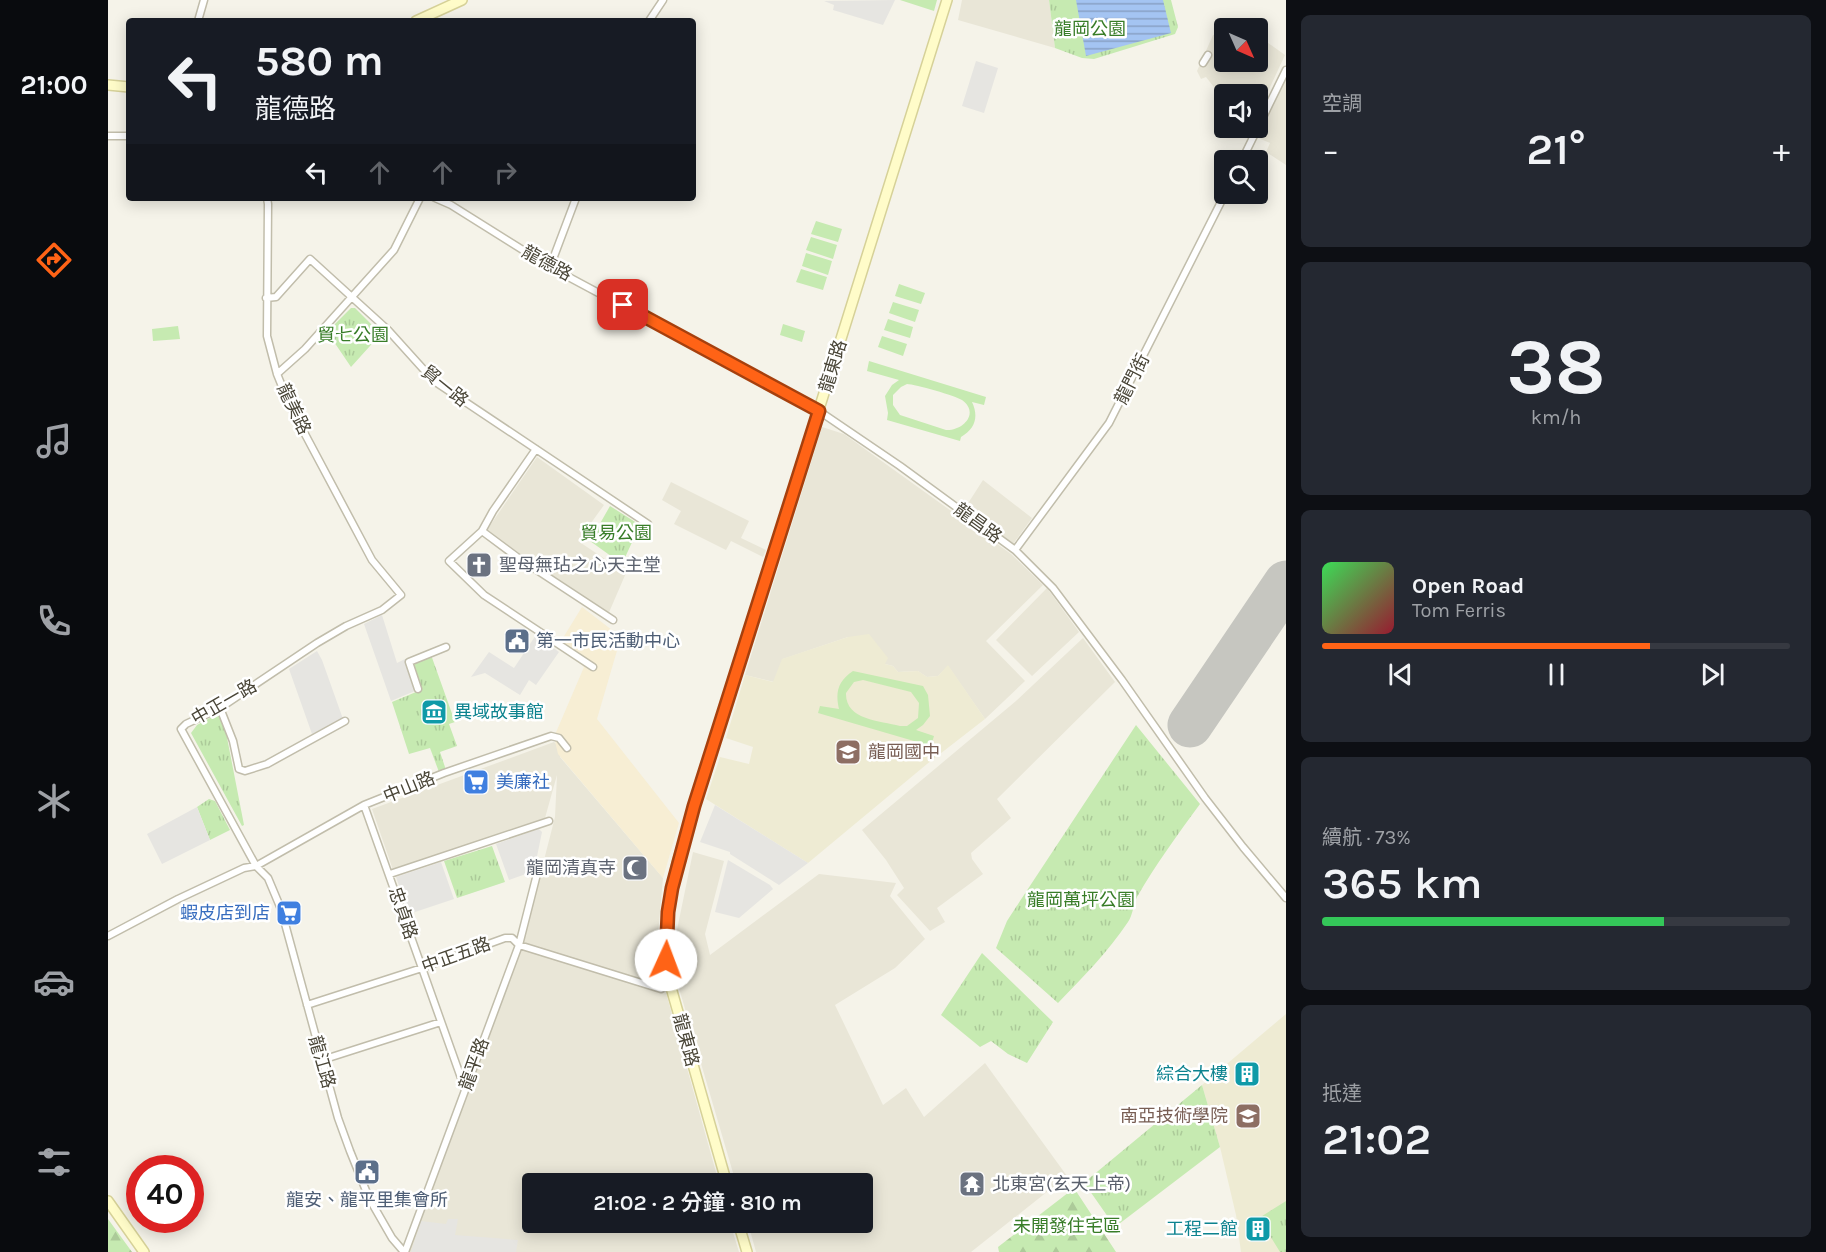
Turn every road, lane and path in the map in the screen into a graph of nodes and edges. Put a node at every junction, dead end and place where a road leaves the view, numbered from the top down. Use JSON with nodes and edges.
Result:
{"nodes":[{"id":1,"x":204,"y":0,"type":"edge"},
{"id":2,"x":462,"y":0,"type":"edge"},
{"id":3,"x":663,"y":0,"type":"edge"},
{"id":4,"x":947,"y":0,"type":"edge"},
{"id":5,"x":199,"y":18,"type":"edge"},
{"id":6,"x":423,"y":18,"type":"edge"},
{"id":7,"x":651,"y":18,"type":"edge"},
{"id":8,"x":1208,"y":55,"type":"dead end"},
{"id":9,"x":1203,"y":63,"type":"dead end"},
{"id":10,"x":1286,"y":70,"type":"edge"},
{"id":11,"x":108,"y":85,"type":"edge"},
{"id":12,"x":126,"y":87,"type":"edge"},
{"id":13,"x":108,"y":136,"type":"edge"},
{"id":14,"x":126,"y":136,"type":"edge"},
{"id":15,"x":1247,"y":150,"type":"edge"},
{"id":16,"x":268,"y":201,"type":"edge"},
{"id":17,"x":418,"y":201,"type":"edge"},
{"id":18,"x":442,"y":201,"type":"edge"},
{"id":19,"x":575,"y":201,"type":"edge"},
{"id":20,"x":1220,"y":204,"type":"edge"},
{"id":21,"x":550,"y":267,"type":"junction"},
{"id":22,"x":266,"y":298,"type":"junction"},
{"id":23,"x":353,"y":298,"type":"junction"},
{"id":24,"x":277,"y":374,"type":"junction"},
{"id":25,"x":819,"y":411,"type":"junction"},
{"id":26,"x":536,"y":449,"type":"junction"},
{"id":27,"x":648,"y":524,"type":"dead end"},
{"id":28,"x":482,"y":531,"type":"junction"},
{"id":29,"x":1015,"y":550,"type":"junction"},
{"id":30,"x":401,"y":595,"type":"joint"},
{"id":31,"x":613,"y":620,"type":"dead end"},
{"id":32,"x":447,"y":647,"type":"dead end"},
{"id":33,"x":593,"y":667,"type":"dead end"},
{"id":34,"x":418,"y":689,"type":"dead end"},
{"id":35,"x":220,"y":708,"type":"junction"},
{"id":36,"x":345,"y":721,"type":"dead end"},
{"id":37,"x":567,"y":748,"type":"dead end"},
{"id":38,"x":364,"y":805,"type":"junction"},
{"id":39,"x":549,"y":822,"type":"dead end"},
{"id":40,"x":256,"y":866,"type":"junction"},
{"id":41,"x":390,"y":874,"type":"junction"},
{"id":42,"x":537,"y":874,"type":"dead end"},
{"id":43,"x":1286,"y":898,"type":"edge"},
{"id":44,"x":108,"y":936,"type":"edge"},
{"id":45,"x":519,"y":945,"type":"junction"},
{"id":46,"x":422,"y":968,"type":"junction"},
{"id":47,"x":670,"y":984,"type":"junction"},
{"id":48,"x":307,"y":1005,"type":"junction"},
{"id":49,"x":441,"y":1022,"type":"junction"},
{"id":50,"x":322,"y":1060,"type":"junction"},
{"id":51,"x":465,"y":1090,"type":"junction"},
{"id":52,"x":724,"y":1173,"type":"edge"},
{"id":53,"x":108,"y":1201,"type":"edge"},
{"id":54,"x":741,"y":1233,"type":"edge"},
{"id":55,"x":144,"y":1252,"type":"edge"},
{"id":56,"x":405,"y":1252,"type":"edge"},
{"id":57,"x":747,"y":1252,"type":"edge"}],
"edges":[{"from":1,"to":5,"type":"street"},
{"from":2,"to":6,"type":"street"},
{"from":3,"to":7,"type":"street"},
{"from":4,"to":25,"type":"street","name":"龍東路"},
{"from":8,"to":9,"type":"street"},
{"from":10,"to":15,"type":"street"},
{"from":11,"to":12,"type":"street"},
{"from":13,"to":14,"type":"street"},
{"from":16,"to":22,"type":"street","name":"龍美路"},
{"from":17,"to":23,"type":"street"},
{"from":18,"to":21,"type":"street","name":"龍德路"},
{"from":19,"to":21,"type":"street"},
{"from":20,"to":29,"type":"street","name":"龍門街"},
{"from":21,"to":25,"type":"street","name":"龍德路"},
{"from":22,"to":23,"type":"street","name":"貿一路"},
{"from":22,"to":24,"type":"street","name":"龍美路"},
{"from":23,"to":24,"type":"street"},
{"from":23,"to":26,"type":"street","name":"貿一路"},
{"from":24,"to":30,"type":"street","name":"龍美路"},
{"from":25,"to":29,"type":"street","name":"龍昌路"},
{"from":25,"to":47,"type":"street","name":"龍東路"},
{"from":26,"to":27,"type":"street","name":"貿一路"},
{"from":26,"to":28,"type":"street"},
{"from":28,"to":31,"type":"street"},
{"from":28,"to":33,"type":"street"},
{"from":29,"to":43,"type":"street","name":"龍昌路"},
{"from":30,"to":35,"type":"street","name":"中正一路"},
{"from":32,"to":34,"type":"street"},
{"from":35,"to":36,"type":"street"},
{"from":35,"to":40,"type":"street","name":"中正一路"},
{"from":37,"to":38,"type":"street","name":"中山路"},
{"from":38,"to":40,"type":"street","name":"中山路"},
{"from":38,"to":41,"type":"street","name":"忠貞路"},
{"from":39,"to":41,"type":"street"},
{"from":40,"to":44,"type":"street","name":"中山路"},
{"from":40,"to":48,"type":"street","name":"龍江路"},
{"from":41,"to":46,"type":"street","name":"忠貞路"},
{"from":42,"to":45,"type":"street","name":"龍平路"},
{"from":45,"to":46,"type":"street","name":"中正五路"},
{"from":45,"to":47,"type":"street","name":"中正五路"},
{"from":45,"to":51,"type":"street","name":"龍平路"},
{"from":46,"to":48,"type":"street","name":"中正五路"},
{"from":46,"to":49,"type":"street","name":"忠貞路"},
{"from":47,"to":52,"type":"street","name":"龍東路"},
{"from":48,"to":50,"type":"street","name":"龍江路"},
{"from":49,"to":50,"type":"street"},
{"from":49,"to":51,"type":"street","name":"忠貞路"},
{"from":50,"to":56,"type":"street","name":"龍江路"},
{"from":51,"to":56,"type":"street","name":"龍平路"},
{"from":53,"to":55,"type":"street"},
{"from":54,"to":57,"type":"street"}]}
